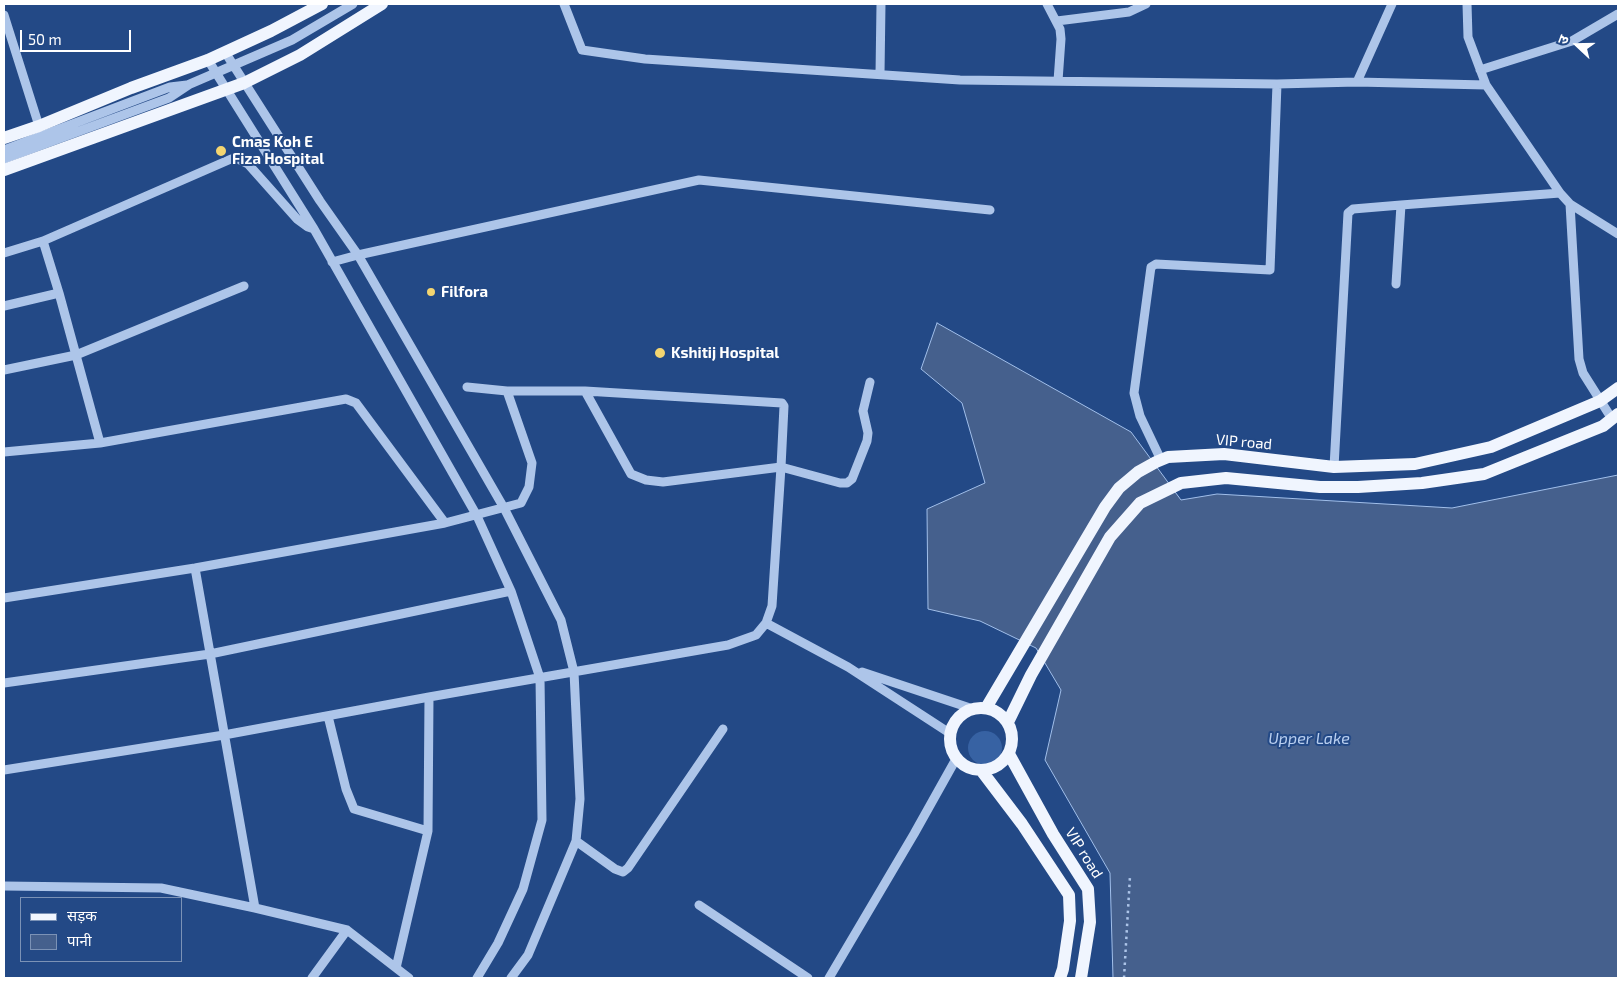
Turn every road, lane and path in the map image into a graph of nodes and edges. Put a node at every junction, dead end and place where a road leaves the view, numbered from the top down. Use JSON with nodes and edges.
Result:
{"nodes":[{"id":1,"x":322,"y":4,"type":"edge"},
{"id":2,"x":353,"y":4,"type":"edge"},
{"id":3,"x":382,"y":4,"type":"edge"},
{"id":4,"x":564,"y":4,"type":"edge"},
{"id":5,"x":881,"y":4,"type":"edge"},
{"id":6,"x":1047,"y":4,"type":"edge"},
{"id":7,"x":1146,"y":4,"type":"edge"},
{"id":8,"x":1392,"y":4,"type":"edge"},
{"id":9,"x":1467,"y":4,"type":"edge"},
{"id":10,"x":1618,"y":14,"type":"edge"},
{"id":11,"x":4,"y":15,"type":"edge"},
{"id":12,"x":1058,"y":21,"type":"junction"},
{"id":13,"x":225,"y":52,"type":"junction"},
{"id":14,"x":208,"y":60,"type":"junction"},
{"id":15,"x":234,"y":65,"type":"junction"},
{"id":16,"x":1480,"y":70,"type":"junction"},
{"id":17,"x":216,"y":74,"type":"junction"},
{"id":18,"x":880,"y":74,"type":"junction"},
{"id":19,"x":1058,"y":81,"type":"junction"},
{"id":20,"x":1357,"y":82,"type":"junction"},
{"id":21,"x":244,"y":83,"type":"junction"},
{"id":22,"x":190,"y":84,"type":"junction"},
{"id":23,"x":1277,"y":84,"type":"junction"},
{"id":24,"x":1486,"y":85,"type":"junction"},
{"id":25,"x":225,"y":90,"type":"junction"},
{"id":26,"x":39,"y":126,"type":"junction"},
{"id":27,"x":4,"y":138,"type":"edge"},
{"id":28,"x":4,"y":150,"type":"edge"},
{"id":29,"x":4,"y":159,"type":"edge"},
{"id":30,"x":4,"y":170,"type":"edge"},
{"id":31,"x":1560,"y":193,"type":"junction"},
{"id":32,"x":1570,"y":204,"type":"junction"},
{"id":33,"x":1401,"y":205,"type":"junction"},
{"id":34,"x":990,"y":210,"type":"dead end"},
{"id":35,"x":314,"y":229,"type":"junction"},
{"id":36,"x":1618,"y":234,"type":"edge"},
{"id":37,"x":43,"y":241,"type":"junction"},
{"id":38,"x":4,"y":253,"type":"edge"},
{"id":39,"x":358,"y":255,"type":"junction"},
{"id":40,"x":332,"y":262,"type":"junction"},
{"id":41,"x":1396,"y":284,"type":"dead end"},
{"id":42,"x":244,"y":286,"type":"dead end"},
{"id":43,"x":60,"y":293,"type":"junction"},
{"id":44,"x":4,"y":306,"type":"edge"},
{"id":45,"x":76,"y":355,"type":"junction"},
{"id":46,"x":4,"y":370,"type":"edge"},
{"id":47,"x":870,"y":382,"type":"dead end"},
{"id":48,"x":467,"y":388,"type":"dead end"},
{"id":49,"x":1618,"y":388,"type":"edge"},
{"id":50,"x":507,"y":391,"type":"junction"},
{"id":51,"x":585,"y":391,"type":"junction"},
{"id":52,"x":1600,"y":401,"type":"junction"},
{"id":53,"x":1615,"y":417,"type":"edge"},
{"id":54,"x":100,"y":443,"type":"junction"},
{"id":55,"x":4,"y":452,"type":"edge"},
{"id":56,"x":1158,"y":461,"type":"junction"},
{"id":57,"x":781,"y":467,"type":"junction"},
{"id":58,"x":1334,"y":467,"type":"junction"},
{"id":59,"x":504,"y":508,"type":"junction"},
{"id":60,"x":477,"y":516,"type":"junction"},
{"id":61,"x":446,"y":523,"type":"junction"},
{"id":62,"x":195,"y":568,"type":"junction"},
{"id":63,"x":511,"y":592,"type":"junction"},
{"id":64,"x":4,"y":598,"type":"edge"},
{"id":65,"x":766,"y":624,"type":"junction"},
{"id":66,"x":210,"y":654,"type":"junction"},
{"id":67,"x":848,"y":667,"type":"junction"},
{"id":68,"x":574,"y":672,"type":"junction"},
{"id":69,"x":540,"y":678,"type":"junction"},
{"id":70,"x":4,"y":683,"type":"edge"},
{"id":71,"x":429,"y":697,"type":"junction"},
{"id":72,"x":986,"y":708,"type":"junction"},
{"id":73,"x":973,"y":709,"type":"junction"},
{"id":74,"x":328,"y":716,"type":"junction"},
{"id":75,"x":1008,"y":722,"type":"junction"},
{"id":76,"x":723,"y":729,"type":"dead end"},
{"id":77,"x":951,"y":734,"type":"junction"},
{"id":78,"x":224,"y":735,"type":"junction"},
{"id":79,"x":1008,"y":754,"type":"junction"},
{"id":80,"x":956,"y":758,"type":"junction"},
{"id":81,"x":4,"y":770,"type":"edge"},
{"id":82,"x":981,"y":770,"type":"junction"},
{"id":83,"x":428,"y":831,"type":"junction"},
{"id":84,"x":576,"y":842,"type":"junction"},
{"id":85,"x":1130,"y":876,"type":"dead end"},
{"id":86,"x":4,"y":886,"type":"edge"},
{"id":87,"x":699,"y":905,"type":"dead end"},
{"id":88,"x":254,"y":908,"type":"junction"},
{"id":89,"x":347,"y":930,"type":"junction"},
{"id":90,"x":396,"y":968,"type":"junction"},
{"id":91,"x":312,"y":978,"type":"edge"},
{"id":92,"x":409,"y":978,"type":"edge"},
{"id":93,"x":477,"y":978,"type":"edge"},
{"id":94,"x":511,"y":978,"type":"edge"},
{"id":95,"x":808,"y":978,"type":"edge"},
{"id":96,"x":829,"y":978,"type":"edge"},
{"id":97,"x":1060,"y":978,"type":"edge"},
{"id":98,"x":1081,"y":978,"type":"edge"},
{"id":99,"x":1124,"y":978,"type":"edge"}],
"edges":[{"from":1,"to":13,"type":"main road"},
{"from":2,"to":15,"type":"street"},
{"from":3,"to":21,"type":"main road"},
{"from":4,"to":18,"type":"street"},
{"from":5,"to":18,"type":"street"},
{"from":6,"to":12,"type":"street"},
{"from":7,"to":12,"type":"street"},
{"from":8,"to":20,"type":"street"},
{"from":9,"to":16,"type":"street"},
{"from":10,"to":16,"type":"street"},
{"from":11,"to":26,"type":"street"},
{"from":12,"to":19,"type":"street"},
{"from":13,"to":14,"type":"main road"},
{"from":13,"to":15,"type":"street"},
{"from":14,"to":17,"type":"street"},
{"from":14,"to":26,"type":"main road"},
{"from":15,"to":17,"type":"street"},
{"from":15,"to":21,"type":"street"},
{"from":16,"to":24,"type":"street"},
{"from":17,"to":22,"type":"street"},
{"from":17,"to":25,"type":"street"},
{"from":18,"to":19,"type":"street"},
{"from":19,"to":23,"type":"street"},
{"from":20,"to":23,"type":"street"},
{"from":20,"to":24,"type":"street"},
{"from":21,"to":25,"type":"main road"},
{"from":21,"to":39,"type":"street"},
{"from":22,"to":28,"type":"street"},
{"from":22,"to":29,"type":"street"},
{"from":23,"to":56,"type":"street"},
{"from":24,"to":31,"type":"street"},
{"from":25,"to":30,"type":"main road"},
{"from":25,"to":35,"type":"street"},
{"from":26,"to":27,"type":"main road"},
{"from":31,"to":32,"type":"street"},
{"from":31,"to":33,"type":"street"},
{"from":32,"to":36,"type":"street"},
{"from":32,"to":52,"type":"street"},
{"from":33,"to":41,"type":"street"},
{"from":33,"to":58,"type":"street"},
{"from":34,"to":39,"type":"street"},
{"from":35,"to":37,"type":"street"},
{"from":35,"to":40,"type":"street"},
{"from":37,"to":38,"type":"street"},
{"from":37,"to":43,"type":"street"},
{"from":39,"to":40,"type":"street"},
{"from":39,"to":59,"type":"street"},
{"from":40,"to":60,"type":"street"},
{"from":42,"to":45,"type":"street"},
{"from":43,"to":44,"type":"street"},
{"from":43,"to":45,"type":"street"},
{"from":45,"to":46,"type":"street"},
{"from":45,"to":54,"type":"street"},
{"from":47,"to":57,"type":"street"},
{"from":48,"to":50,"type":"street"},
{"from":49,"to":52,"type":"main road","name":"VIP road"},
{"from":50,"to":51,"type":"street"},
{"from":50,"to":59,"type":"street"},
{"from":51,"to":57,"type":"street"},
{"from":51,"to":57,"type":"street"},
{"from":52,"to":53,"type":"street"},
{"from":52,"to":58,"type":"main road","name":"VIP road"},
{"from":53,"to":75,"type":"main road"},
{"from":54,"to":55,"type":"street"},
{"from":54,"to":61,"type":"street"},
{"from":56,"to":58,"type":"main road","name":"VIP road"},
{"from":56,"to":72,"type":"main road","name":"VIP road"},
{"from":57,"to":65,"type":"street"},
{"from":59,"to":60,"type":"street"},
{"from":59,"to":68,"type":"street"},
{"from":60,"to":61,"type":"street"},
{"from":60,"to":63,"type":"street"},
{"from":61,"to":62,"type":"street"},
{"from":62,"to":64,"type":"street"},
{"from":62,"to":66,"type":"street"},
{"from":63,"to":66,"type":"street"},
{"from":63,"to":69,"type":"street"},
{"from":65,"to":67,"type":"street"},
{"from":65,"to":68,"type":"street"},
{"from":66,"to":70,"type":"street"},
{"from":66,"to":78,"type":"street"},
{"from":67,"to":73,"type":"street"},
{"from":67,"to":77,"type":"street"},
{"from":68,"to":69,"type":"street"},
{"from":68,"to":84,"type":"street"},
{"from":69,"to":71,"type":"street"},
{"from":69,"to":93,"type":"street"},
{"from":71,"to":74,"type":"street"},
{"from":71,"to":83,"type":"street"},
{"from":72,"to":73,"type":"main road"},
{"from":72,"to":75,"type":"main road"},
{"from":73,"to":77,"type":"main road"},
{"from":74,"to":78,"type":"street"},
{"from":74,"to":83,"type":"street"},
{"from":75,"to":79,"type":"main road"},
{"from":76,"to":84,"type":"street"},
{"from":77,"to":80,"type":"main road"},
{"from":78,"to":81,"type":"street"},
{"from":78,"to":88,"type":"street"},
{"from":79,"to":82,"type":"main road"},
{"from":79,"to":98,"type":"main road","name":"VIP road"},
{"from":80,"to":82,"type":"main road"},
{"from":80,"to":96,"type":"street"},
{"from":82,"to":97,"type":"main road"},
{"from":83,"to":90,"type":"street"},
{"from":84,"to":94,"type":"street"},
{"from":85,"to":99,"type":"path"},
{"from":86,"to":88,"type":"street"},
{"from":87,"to":95,"type":"street"},
{"from":88,"to":89,"type":"street"},
{"from":89,"to":90,"type":"street"},
{"from":89,"to":91,"type":"street"},
{"from":90,"to":92,"type":"street"}]}
